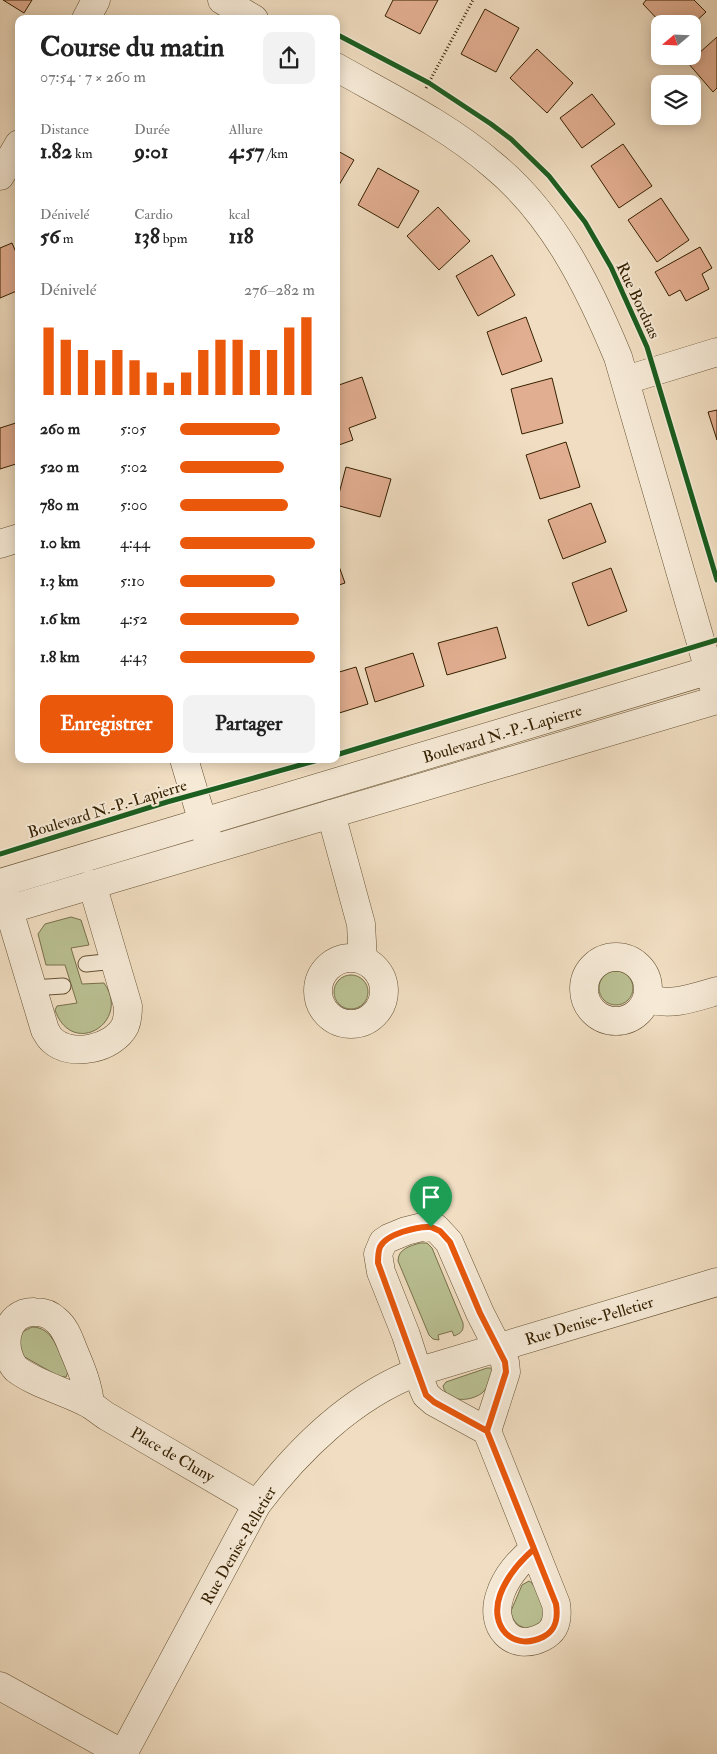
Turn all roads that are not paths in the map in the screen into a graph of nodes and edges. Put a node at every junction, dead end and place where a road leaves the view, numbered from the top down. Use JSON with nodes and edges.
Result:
{"nodes":[{"id":1,"x":96,"y":0,"type":"edge"},
{"id":2,"x":222,"y":0,"type":"edge"},
{"id":3,"x":88,"y":15,"type":"edge"},
{"id":4,"x":247,"y":15,"type":"edge"},
{"id":5,"x":340,"y":68,"type":"edge"},
{"id":6,"x":15,"y":151,"type":"edge"},
{"id":7,"x":0,"y":176,"type":"edge"},
{"id":8,"x":717,"y":352,"type":"edge"},
{"id":9,"x":626,"y":380,"type":"junction"},
{"id":10,"x":15,"y":539,"type":"edge"},
{"id":11,"x":0,"y":544,"type":"edge"},
{"id":12,"x":713,"y":670,"type":"edge"},
{"id":13,"x":717,"y":699,"type":"edge"},
{"id":14,"x":185,"y":763,"type":"edge"},
{"id":15,"x":331,"y":814,"type":"junction"},
{"id":16,"x":203,"y":822,"type":"junction"},
{"id":17,"x":211,"y":850,"type":"junction"},
{"id":18,"x":0,"y":883,"type":"edge"},
{"id":19,"x":92,"y":884,"type":"junction"},
{"id":20,"x":4,"y":911,"type":"edge"},
{"id":21,"x":363,"y":960,"type":"dead end"},
{"id":22,"x":114,"y":961,"type":"junction"},
{"id":23,"x":86,"y":964,"type":"dead end"},
{"id":24,"x":63,"y":986,"type":"dead end"},
{"id":25,"x":32,"y":988,"type":"junction"},
{"id":26,"x":717,"y":991,"type":"edge"},
{"id":27,"x":647,"y":999,"type":"dead end"},
{"id":28,"x":717,"y":1282,"type":"edge"},
{"id":29,"x":498,"y":1347,"type":"junction"},
{"id":30,"x":417,"y":1372,"type":"junction"},
{"id":31,"x":90,"y":1404,"type":"dead end"},
{"id":32,"x":487,"y":1431,"type":"junction"},
{"id":33,"x":257,"y":1504,"type":"junction"},
{"id":34,"x":534,"y":1549,"type":"dead end"},
{"id":35,"x":0,"y":1686,"type":"edge"},
{"id":36,"x":123,"y":1754,"type":"edge"}],
"edges":[{"from":1,"to":3,"type":"street"},
{"from":2,"to":4,"type":"street"},
{"from":5,"to":9,"type":"street"},
{"from":6,"to":7,"type":"street"},
{"from":8,"to":9,"type":"street"},
{"from":9,"to":12,"type":"street"},
{"from":10,"to":11,"type":"street"},
{"from":12,"to":13,"type":"street"},
{"from":12,"to":16,"type":"street","name":"Boulevard N.-P.-Lapierre"},
{"from":13,"to":15,"type":"street","name":"Boulevard N.-P.-Lapierre"},
{"from":14,"to":16,"type":"street"},
{"from":15,"to":17,"type":"street","name":"Boulevard N.-P.-Lapierre"},
{"from":15,"to":21,"type":"street"},
{"from":16,"to":17,"type":"street"},
{"from":16,"to":18,"type":"street","name":"Boulevard N.-P.-Lapierre"},
{"from":17,"to":19,"type":"street","name":"Boulevard N.-P.-Lapierre"},
{"from":18,"to":20,"type":"street"},
{"from":19,"to":20,"type":"street","name":"Boulevard N.-P.-Lapierre"},
{"from":19,"to":22,"type":"street"},
{"from":20,"to":25,"type":"street"},
{"from":22,"to":23,"type":"lane"},
{"from":22,"to":25,"type":"street"},
{"from":24,"to":25,"type":"lane"},
{"from":26,"to":27,"type":"street"},
{"from":28,"to":29,"type":"street","name":"Rue Denise-Pelletier"},
{"from":29,"to":30,"type":"street","name":"Rue Denise-Pelletier"},
{"from":29,"to":30,"type":"street"},
{"from":29,"to":32,"type":"street"},
{"from":30,"to":32,"type":"street"},
{"from":30,"to":33,"type":"street","name":"Rue Denise-Pelletier"},
{"from":31,"to":33,"type":"street","name":"Place de Cluny"},
{"from":32,"to":34,"type":"street"},
{"from":33,"to":36,"type":"street","name":"Rue Denise-Pelletier"},
{"from":35,"to":36,"type":"street"}]}
